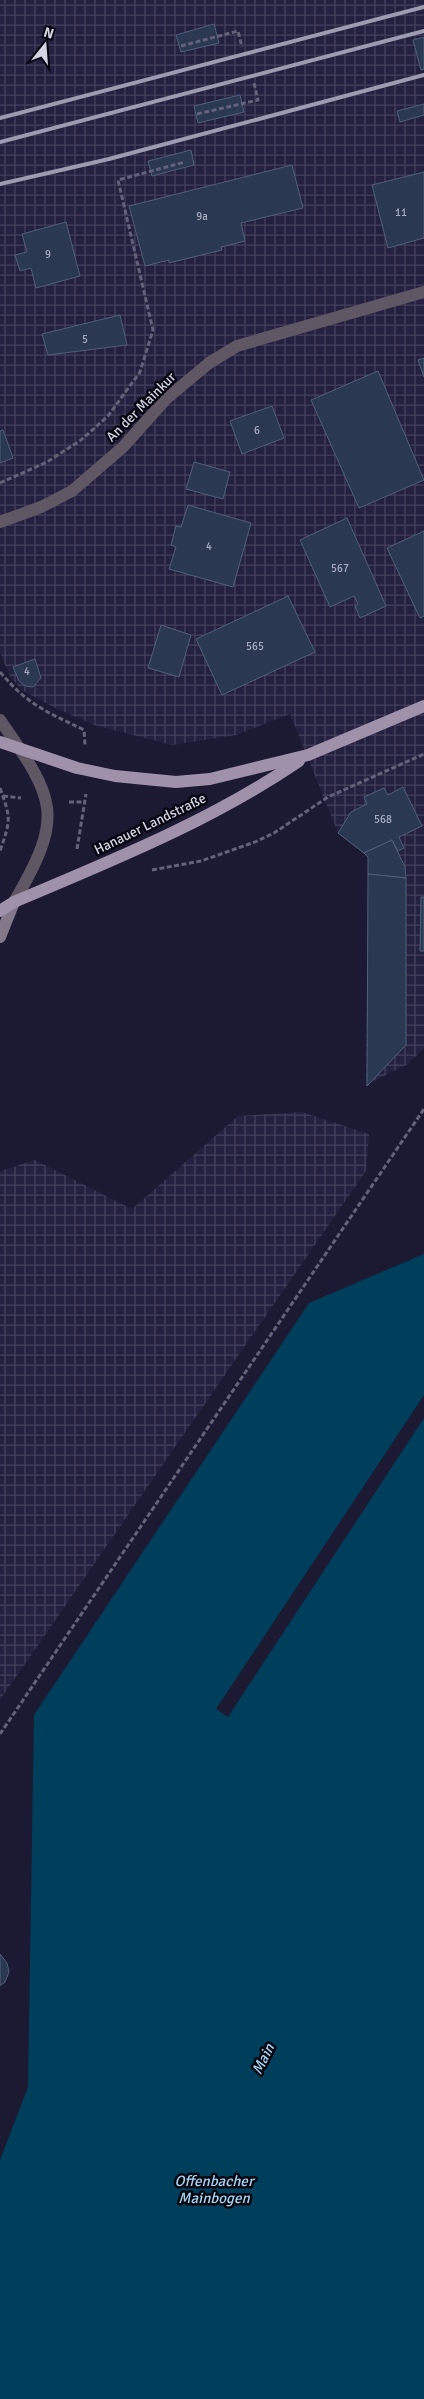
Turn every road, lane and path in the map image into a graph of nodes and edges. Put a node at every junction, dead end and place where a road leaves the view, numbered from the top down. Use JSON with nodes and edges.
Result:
{"nodes":[{"id":1,"x":181,"y":46,"type":"dead end"},
{"id":2,"x":242,"y":47,"type":"dead end"},
{"id":3,"x":254,"y":83,"type":"dead end"},
{"id":4,"x":197,"y":114,"type":"dead end"},
{"id":5,"x":185,"y":162,"type":"dead end"},
{"id":6,"x":424,"y":292,"type":"edge"},
{"id":7,"x":0,"y":483,"type":"edge"},
{"id":8,"x":0,"y":522,"type":"edge"},
{"id":9,"x":424,"y":706,"type":"edge"},
{"id":10,"x":0,"y":720,"type":"edge"},
{"id":11,"x":0,"y":742,"type":"edge"},
{"id":12,"x":22,"y":750,"type":"junction"},
{"id":13,"x":424,"y":754,"type":"edge"},
{"id":14,"x":308,"y":755,"type":"junction"},
{"id":15,"x":0,"y":788,"type":"edge"},
{"id":16,"x":0,"y":850,"type":"edge"},
{"id":17,"x":145,"y":871,"type":"dead end"},
{"id":18,"x":14,"y":902,"type":"junction"},
{"id":19,"x":0,"y":910,"type":"edge"},
{"id":20,"x":0,"y":937,"type":"edge"},
{"id":21,"x":424,"y":1109,"type":"edge"},
{"id":22,"x":0,"y":1734,"type":"edge"}],
"edges":[{"from":1,"to":2,"type":"path"},
{"from":3,"to":4,"type":"path"},
{"from":5,"to":7,"type":"path"},
{"from":6,"to":8,"type":"street","name":"An der Mainkur"},
{"from":9,"to":14,"type":"main road","name":"Hanauer Landstraße"},
{"from":10,"to":12,"type":"street"},
{"from":11,"to":12,"type":"main road","name":"Hanauer Landstraße"},
{"from":12,"to":14,"type":"main road","name":"Hanauer Landstraße"},
{"from":12,"to":18,"type":"street"},
{"from":13,"to":17,"type":"path"},
{"from":14,"to":18,"type":"main road","name":"Hanauer Landstraße"},
{"from":15,"to":16,"type":"path"},
{"from":18,"to":19,"type":"main road","name":"Hanauer Landstraße"},
{"from":18,"to":20,"type":"street"},
{"from":21,"to":22,"type":"path"}]}
